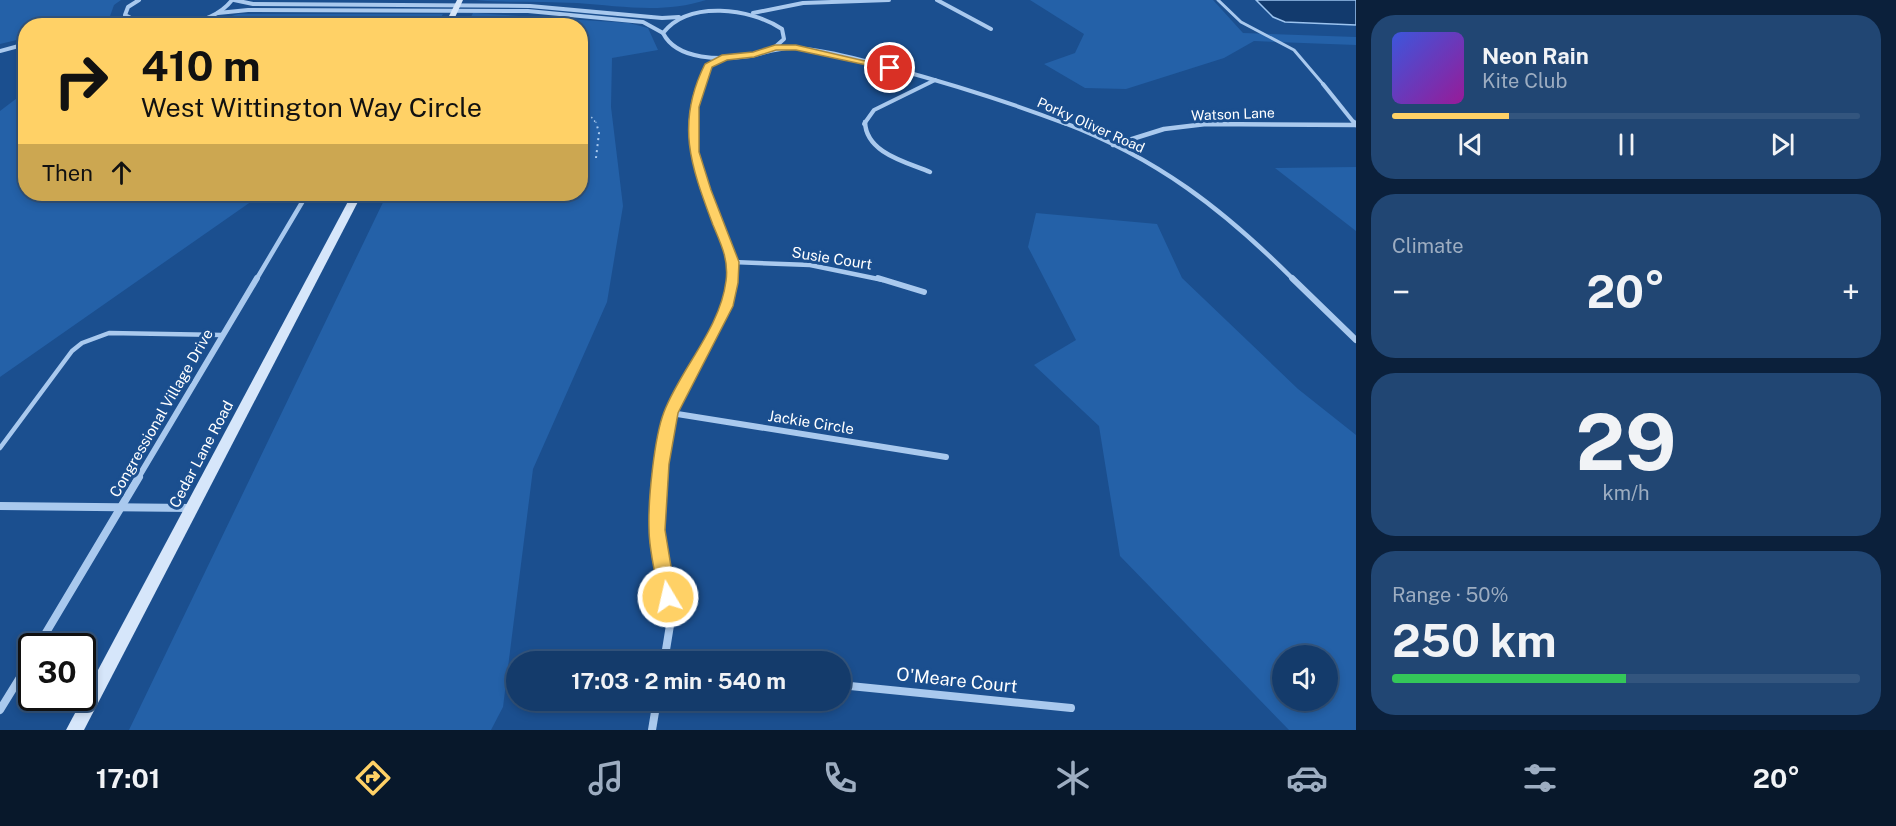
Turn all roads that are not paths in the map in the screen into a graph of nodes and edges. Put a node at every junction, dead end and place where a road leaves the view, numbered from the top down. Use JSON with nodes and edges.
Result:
{"nodes":[{"id":1,"x":139,"y":0,"type":"edge"},
{"id":2,"x":233,"y":0,"type":"edge"},
{"id":3,"x":889,"y":0,"type":"edge"},
{"id":4,"x":937,"y":0,"type":"edge"},
{"id":5,"x":1218,"y":0,"type":"edge"},
{"id":6,"x":457,"y":5,"type":"edge"},
{"id":7,"x":773,"y":10,"type":"junction"},
{"id":8,"x":219,"y":13,"type":"junction"},
{"id":9,"x":746,"y":14,"type":"junction"},
{"id":10,"x":690,"y":15,"type":"junction"},
{"id":11,"x":128,"y":18,"type":"edge"},
{"id":12,"x":205,"y":18,"type":"edge"},
{"id":13,"x":768,"y":19,"type":"junction"},
{"id":14,"x":991,"y":29,"type":"dead end"},
{"id":15,"x":663,"y":33,"type":"junction"},
{"id":16,"x":784,"y":39,"type":"junction"},
{"id":17,"x":18,"y":46,"type":"edge"},
{"id":18,"x":775,"y":47,"type":"junction"},
{"id":19,"x":796,"y":48,"type":"junction"},
{"id":20,"x":0,"y":51,"type":"edge"},
{"id":21,"x":698,"y":55,"type":"junction"},
{"id":22,"x":725,"y":57,"type":"junction"},
{"id":23,"x":708,"y":65,"type":"junction"},
{"id":24,"x":935,"y":80,"type":"junction"},
{"id":25,"x":1323,"y":84,"type":"joint"},
{"id":26,"x":1356,"y":124,"type":"edge"},
{"id":27,"x":1113,"y":145,"type":"junction"},
{"id":28,"x":930,"y":172,"type":"dead end"},
{"id":29,"x":303,"y":201,"type":"edge"},
{"id":30,"x":353,"y":201,"type":"edge"},
{"id":31,"x":734,"y":262,"type":"junction"},
{"id":32,"x":924,"y":292,"type":"dead end"},
{"id":33,"x":222,"y":335,"type":"junction"},
{"id":34,"x":1356,"y":340,"type":"edge"},
{"id":35,"x":671,"y":413,"type":"junction"},
{"id":36,"x":0,"y":448,"type":"edge"},
{"id":37,"x":946,"y":457,"type":"dead end"},
{"id":38,"x":0,"y":506,"type":"edge"},
{"id":39,"x":121,"y":508,"type":"junction"},
{"id":40,"x":190,"y":508,"type":"junction"},
{"id":41,"x":46,"y":633,"type":"edge"},
{"id":42,"x":666,"y":651,"type":"edge"},
{"id":43,"x":18,"y":681,"type":"edge"},
{"id":44,"x":851,"y":686,"type":"edge"},
{"id":45,"x":1071,"y":708,"type":"dead end"},
{"id":46,"x":0,"y":710,"type":"edge"},
{"id":47,"x":655,"y":711,"type":"edge"},
{"id":48,"x":75,"y":730,"type":"edge"},
{"id":49,"x":652,"y":730,"type":"edge"}],
"edges":[{"from":1,"to":11,"type":"street"},
{"from":2,"to":6,"type":"street"},
{"from":2,"to":8,"type":"street"},
{"from":3,"to":7,"type":"street"},
{"from":4,"to":14,"type":"street"},
{"from":5,"to":25,"type":"lane"},
{"from":6,"to":8,"type":"street"},
{"from":6,"to":10,"type":"street"},
{"from":6,"to":15,"type":"street"},
{"from":7,"to":9,"type":"street"},
{"from":7,"to":13,"type":"street"},
{"from":8,"to":12,"type":"street"},
{"from":9,"to":10,"type":"street"},
{"from":9,"to":13,"type":"street"},
{"from":10,"to":15,"type":"street"},
{"from":13,"to":16,"type":"street","name":"Porky Oliver Road"},
{"from":15,"to":21,"type":"street"},
{"from":16,"to":18,"type":"street"},
{"from":16,"to":19,"type":"street","name":"Porky Oliver Road"},
{"from":17,"to":20,"type":"street"},
{"from":18,"to":19,"type":"street","name":"Porky Oliver Road"},
{"from":18,"to":22,"type":"street"},
{"from":19,"to":24,"type":"street","name":"Porky Oliver Road"},
{"from":21,"to":22,"type":"street"},
{"from":21,"to":23,"type":"street"},
{"from":22,"to":23,"type":"street"},
{"from":23,"to":31,"type":"street"},
{"from":24,"to":27,"type":"street","name":"Porky Oliver Road"},
{"from":24,"to":28,"type":"street"},
{"from":25,"to":26,"type":"street"},
{"from":26,"to":27,"type":"street","name":"Watson Lane"},
{"from":27,"to":34,"type":"street","name":"Porky Oliver Road"},
{"from":29,"to":33,"type":"street","name":"Congressional Village Drive"},
{"from":30,"to":40,"type":"street","name":"Cedar Lane Road"},
{"from":31,"to":32,"type":"street","name":"Susie Court"},
{"from":31,"to":35,"type":"street"},
{"from":33,"to":36,"type":"lane"},
{"from":33,"to":39,"type":"street","name":"Congressional Village Drive"},
{"from":35,"to":37,"type":"street","name":"Jackie Circle"},
{"from":35,"to":42,"type":"street"},
{"from":38,"to":39,"type":"street"},
{"from":39,"to":40,"type":"street"},
{"from":39,"to":41,"type":"street","name":"Congressional Village Drive"},
{"from":40,"to":48,"type":"street","name":"Cedar Lane Road"},
{"from":43,"to":46,"type":"street"},
{"from":44,"to":45,"type":"street","name":"O'Meare Court"},
{"from":47,"to":49,"type":"street"}]}
